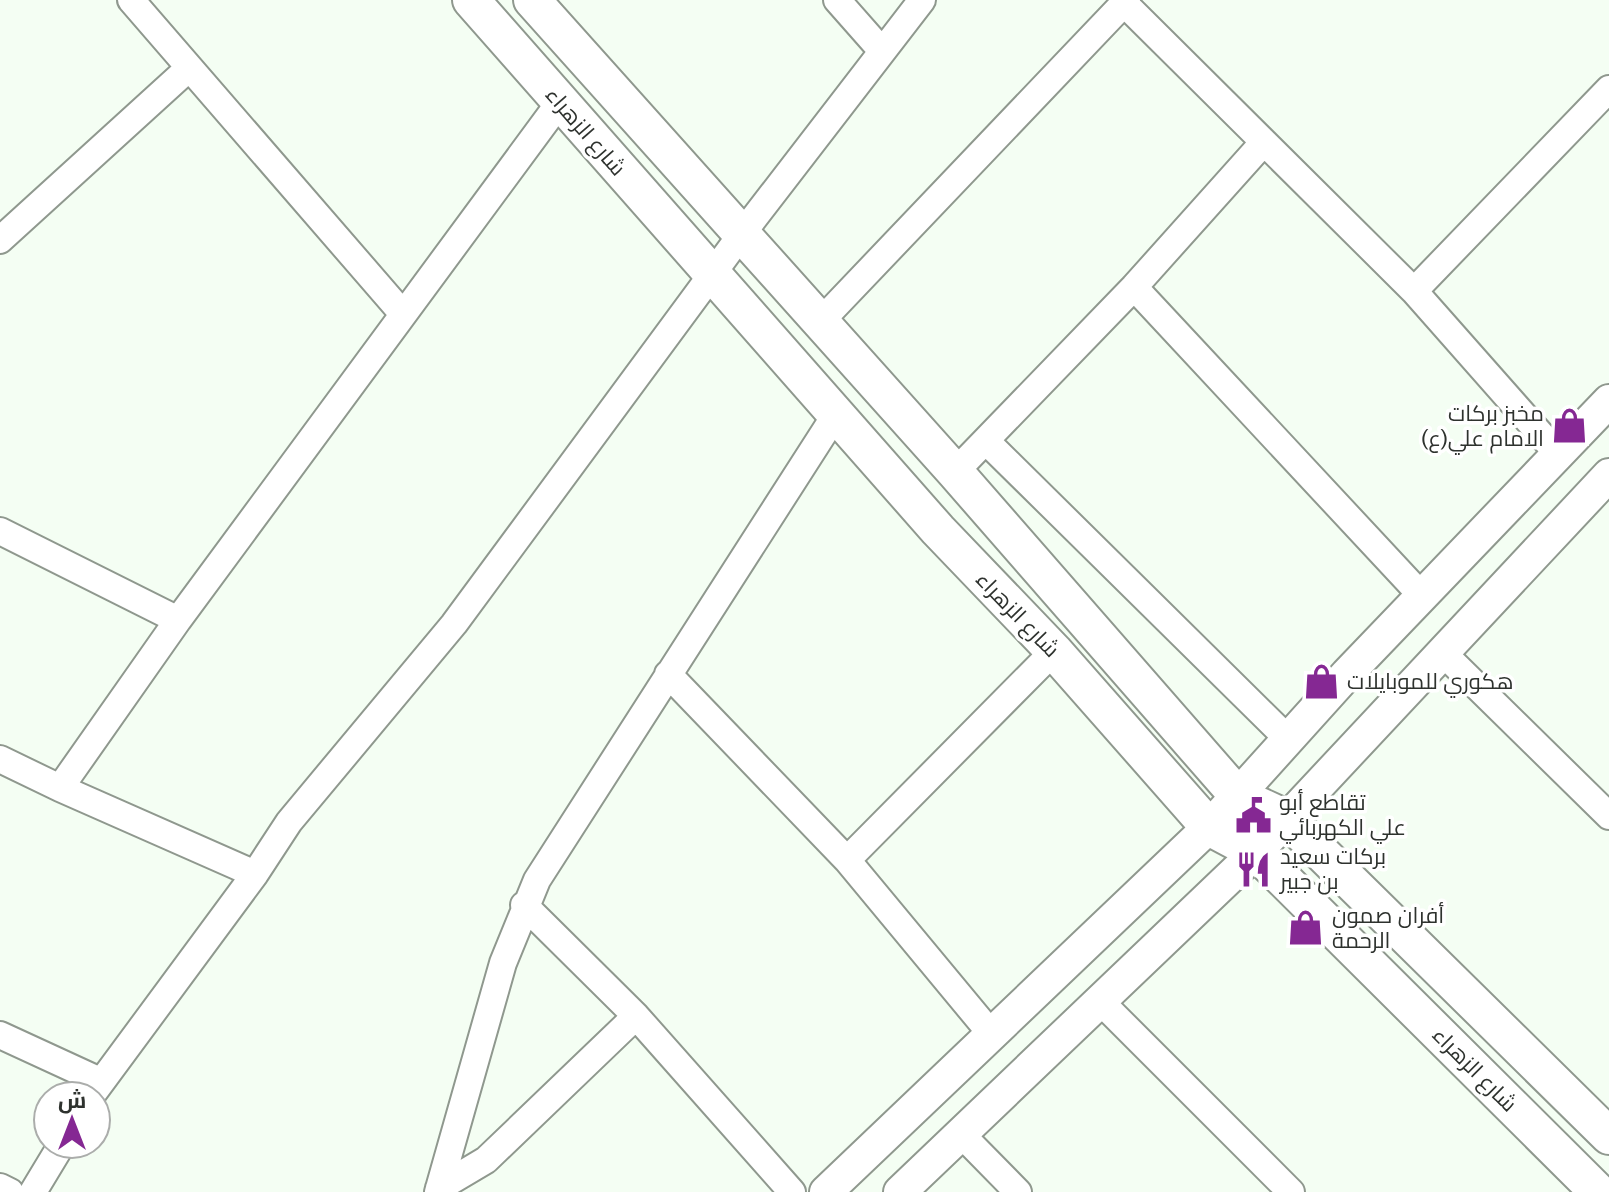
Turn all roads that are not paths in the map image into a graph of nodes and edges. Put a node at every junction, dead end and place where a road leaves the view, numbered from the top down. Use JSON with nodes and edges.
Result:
{"nodes":[{"id":1,"x":131,"y":0,"type":"edge"},
{"id":2,"x":471,"y":0,"type":"edge"},
{"id":3,"x":532,"y":0,"type":"edge"},
{"id":4,"x":837,"y":0,"type":"edge"},
{"id":5,"x":922,"y":0,"type":"edge"},
{"id":6,"x":1126,"y":2,"type":"edge"},
{"id":7,"x":882,"y":51,"type":"junction"},
{"id":8,"x":189,"y":68,"type":"junction"},
{"id":9,"x":1609,"y":89,"type":"edge"},
{"id":10,"x":560,"y":102,"type":"junction"},
{"id":11,"x":1263,"y":143,"type":"junction"},
{"id":12,"x":741,"y":235,"type":"junction"},
{"id":13,"x":0,"y":240,"type":"edge"},
{"id":14,"x":712,"y":275,"type":"junction"},
{"id":15,"x":1134,"y":287,"type":"junction"},
{"id":16,"x":1414,"y":291,"type":"junction"},
{"id":17,"x":403,"y":314,"type":"junction"},
{"id":18,"x":820,"y":322,"type":"junction"},
{"id":19,"x":1609,"y":401,"type":"edge"},
{"id":20,"x":836,"y":414,"type":"junction"},
{"id":21,"x":986,"y":441,"type":"junction"},
{"id":22,"x":1558,"y":454,"type":"junction"},
{"id":23,"x":955,"y":472,"type":"junction"},
{"id":24,"x":1609,"y":475,"type":"edge"},
{"id":25,"x":0,"y":531,"type":"edge"},
{"id":26,"x":1422,"y":596,"type":"junction"},
{"id":27,"x":178,"y":620,"type":"junction"},
{"id":28,"x":1054,"y":651,"type":"junction"},
{"id":29,"x":1442,"y":652,"type":"junction"},
{"id":30,"x":668,"y":674,"type":"junction"},
{"id":31,"x":1287,"y":738,"type":"junction"},
{"id":32,"x":0,"y":759,"type":"edge"},
{"id":33,"x":60,"y":788,"type":"junction"},
{"id":34,"x":1238,"y":796,"type":"junction"},
{"id":35,"x":1604,"y":800,"type":"edge"},
{"id":36,"x":1286,"y":818,"type":"junction"},
{"id":37,"x":1209,"y":827,"type":"junction"},
{"id":38,"x":1256,"y":852,"type":"junction"},
{"id":39,"x":847,"y":860,"type":"junction"},
{"id":40,"x":255,"y":874,"type":"junction"},
{"id":41,"x":524,"y":905,"type":"junction"},
{"id":42,"x":1100,"y":1001,"type":"junction"},
{"id":43,"x":636,"y":1016,"type":"junction"},
{"id":44,"x":0,"y":1035,"type":"edge"},
{"id":45,"x":993,"y":1036,"type":"junction"},
{"id":46,"x":81,"y":1080,"type":"edge"},
{"id":47,"x":101,"y":1080,"type":"edge"},
{"id":48,"x":961,"y":1134,"type":"junction"},
{"id":49,"x":1609,"y":1136,"type":"edge"},
{"id":50,"x":52,"y":1160,"type":"edge"},
{"id":51,"x":0,"y":1187,"type":"edge"},
{"id":52,"x":439,"y":1190,"type":"edge"},
{"id":53,"x":10,"y":1192,"type":"edge"},
{"id":54,"x":33,"y":1192,"type":"edge"},
{"id":55,"x":792,"y":1192,"type":"edge"},
{"id":56,"x":826,"y":1192,"type":"edge"},
{"id":57,"x":900,"y":1192,"type":"edge"},
{"id":58,"x":1018,"y":1192,"type":"edge"},
{"id":59,"x":1291,"y":1192,"type":"edge"},
{"id":60,"x":1598,"y":1192,"type":"edge"}],
"edges":[{"from":1,"to":8,"type":"street"},
{"from":2,"to":10,"type":"main road","name":"شارع الزهراء"},
{"from":3,"to":12,"type":"main road","name":"شارع الزهراء"},
{"from":4,"to":7,"type":"street"},
{"from":5,"to":7,"type":"street"},
{"from":6,"to":11,"type":"street"},
{"from":6,"to":18,"type":"street"},
{"from":7,"to":12,"type":"street"},
{"from":8,"to":13,"type":"street"},
{"from":8,"to":17,"type":"street"},
{"from":9,"to":16,"type":"street"},
{"from":10,"to":14,"type":"main road","name":"شارع الزهراء"},
{"from":10,"to":17,"type":"street"},
{"from":11,"to":15,"type":"street"},
{"from":11,"to":16,"type":"street"},
{"from":12,"to":14,"type":"street"},
{"from":12,"to":18,"type":"main road","name":"شارع الزهراء"},
{"from":14,"to":20,"type":"main road","name":"شارع الزهراء"},
{"from":14,"to":40,"type":"street"},
{"from":15,"to":21,"type":"street"},
{"from":15,"to":26,"type":"street"},
{"from":16,"to":22,"type":"street"},
{"from":17,"to":27,"type":"street"},
{"from":18,"to":23,"type":"main road","name":"شارع الزهراء"},
{"from":19,"to":22,"type":"street"},
{"from":20,"to":28,"type":"main road","name":"شارع الزهراء"},
{"from":20,"to":30,"type":"street"},
{"from":21,"to":23,"type":"street"},
{"from":21,"to":31,"type":"street"},
{"from":22,"to":26,"type":"street"},
{"from":23,"to":34,"type":"main road","name":"شارع الزهراء"},
{"from":24,"to":29,"type":"street"},
{"from":25,"to":27,"type":"street"},
{"from":26,"to":31,"type":"street"},
{"from":27,"to":33,"type":"street"},
{"from":28,"to":37,"type":"main road","name":"شارع الزهراء"},
{"from":28,"to":39,"type":"street"},
{"from":29,"to":35,"type":"street"},
{"from":29,"to":36,"type":"street"},
{"from":30,"to":39,"type":"street"},
{"from":30,"to":41,"type":"street"},
{"from":31,"to":34,"type":"street"},
{"from":32,"to":33,"type":"street"},
{"from":33,"to":40,"type":"street"},
{"from":34,"to":36,"type":"main road","name":"شارع الزهراء"},
{"from":34,"to":37,"type":"street"},
{"from":36,"to":38,"type":"street"},
{"from":36,"to":49,"type":"main road","name":"شارع الزهراء"},
{"from":37,"to":38,"type":"main road","name":"شارع الزهراء"},
{"from":37,"to":45,"type":"street"},
{"from":38,"to":42,"type":"street"},
{"from":38,"to":60,"type":"main road","name":"شارع الزهراء"},
{"from":39,"to":45,"type":"street"},
{"from":40,"to":47,"type":"street"},
{"from":41,"to":43,"type":"street"},
{"from":41,"to":52,"type":"street"},
{"from":42,"to":48,"type":"street"},
{"from":42,"to":59,"type":"street"},
{"from":43,"to":52,"type":"street"},
{"from":43,"to":55,"type":"street"},
{"from":44,"to":46,"type":"street"},
{"from":45,"to":56,"type":"street"},
{"from":48,"to":57,"type":"street"},
{"from":48,"to":58,"type":"street"},
{"from":50,"to":54,"type":"street"},
{"from":51,"to":53,"type":"street"}]}
